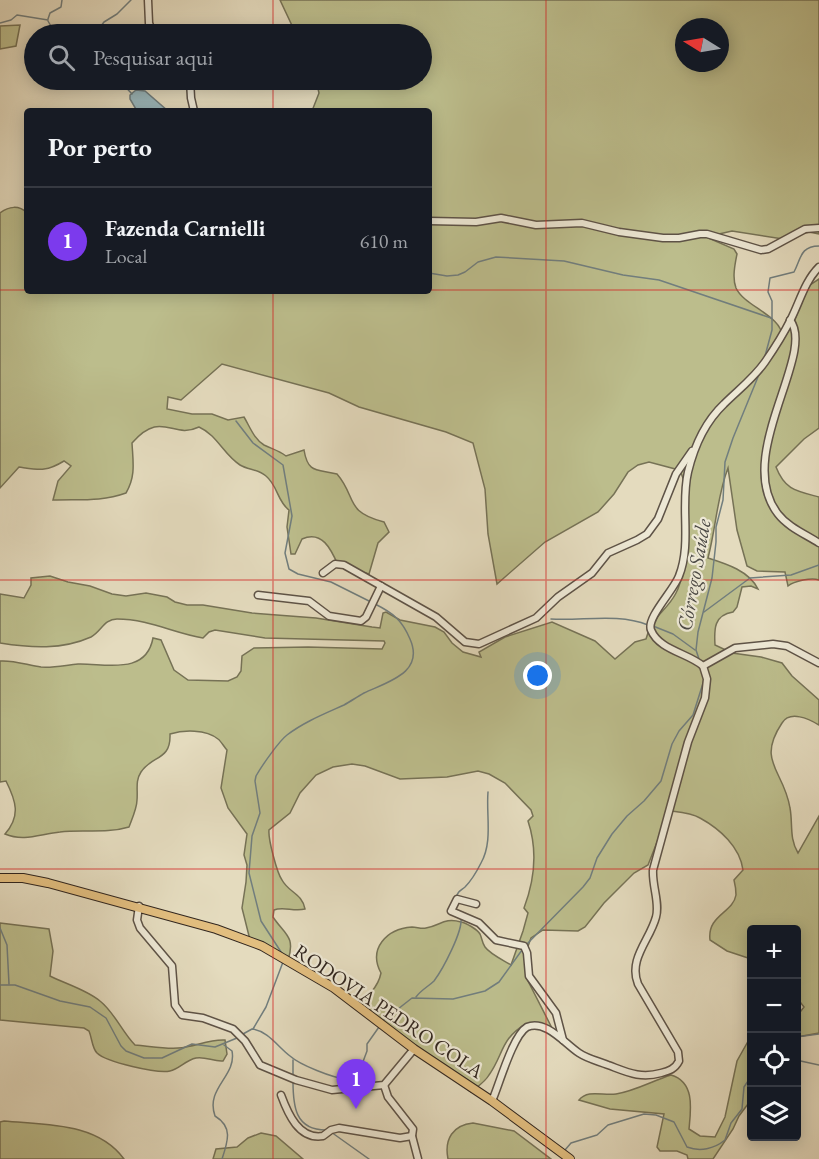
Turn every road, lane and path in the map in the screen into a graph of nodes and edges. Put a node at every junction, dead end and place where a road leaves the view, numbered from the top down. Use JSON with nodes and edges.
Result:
{"nodes":[{"id":1,"x":148,"y":0,"type":"edge"},
{"id":2,"x":149,"y":24,"type":"edge"},
{"id":3,"x":191,"y":90,"type":"edge"},
{"id":4,"x":193,"y":108,"type":"edge"},
{"id":5,"x":432,"y":220,"type":"edge"},
{"id":6,"x":819,"y":228,"type":"edge"},
{"id":7,"x":819,"y":267,"type":"edge"},
{"id":8,"x":790,"y":320,"type":"junction"},
{"id":9,"x":696,"y":448,"type":"junction"},
{"id":10,"x":819,"y":543,"type":"edge"},
{"id":11,"x":323,"y":573,"type":"dead end"},
{"id":12,"x":381,"y":586,"type":"junction"},
{"id":13,"x":258,"y":595,"type":"dead end"},
{"id":14,"x":819,"y":663,"type":"edge"},
{"id":15,"x":703,"y":666,"type":"junction"},
{"id":16,"x":0,"y":878,"type":"edge"},
{"id":17,"x":476,"y":904,"type":"dead end"},
{"id":18,"x":139,"y":906,"type":"junction"},
{"id":19,"x":564,"y":1040,"type":"junction"},
{"id":20,"x":414,"y":1049,"type":"junction"},
{"id":21,"x":384,"y":1085,"type":"junction"},
{"id":22,"x":281,"y":1095,"type":"dead end"},
{"id":23,"x":492,"y":1101,"type":"junction"},
{"id":24,"x":412,"y":1136,"type":"junction"},
{"id":25,"x":418,"y":1159,"type":"edge"},
{"id":26,"x":570,"y":1159,"type":"edge"}],
"edges":[{"from":1,"to":2,"type":"street"},
{"from":3,"to":4,"type":"street"},
{"from":5,"to":6,"type":"street"},
{"from":7,"to":8,"type":"street"},
{"from":8,"to":9,"type":"street"},
{"from":8,"to":10,"type":"street"},
{"from":9,"to":12,"type":"street"},
{"from":9,"to":15,"type":"street"},
{"from":11,"to":12,"type":"street"},
{"from":12,"to":13,"type":"street"},
{"from":14,"to":15,"type":"street"},
{"from":15,"to":19,"type":"street"},
{"from":16,"to":18,"type":"main road","name":"RODOVIA PEDRO COLA"},
{"from":17,"to":19,"type":"street"},
{"from":18,"to":20,"type":"main road","name":"RODOVIA PEDRO COLA"},
{"from":18,"to":21,"type":"street"},
{"from":19,"to":23,"type":"street"},
{"from":20,"to":21,"type":"street"},
{"from":20,"to":23,"type":"main road","name":"RODOVIA PEDRO COLA"},
{"from":21,"to":24,"type":"street"},
{"from":22,"to":24,"type":"street"},
{"from":23,"to":26,"type":"main road","name":"RODOVIA PEDRO COLA"},
{"from":24,"to":25,"type":"street"}]}
